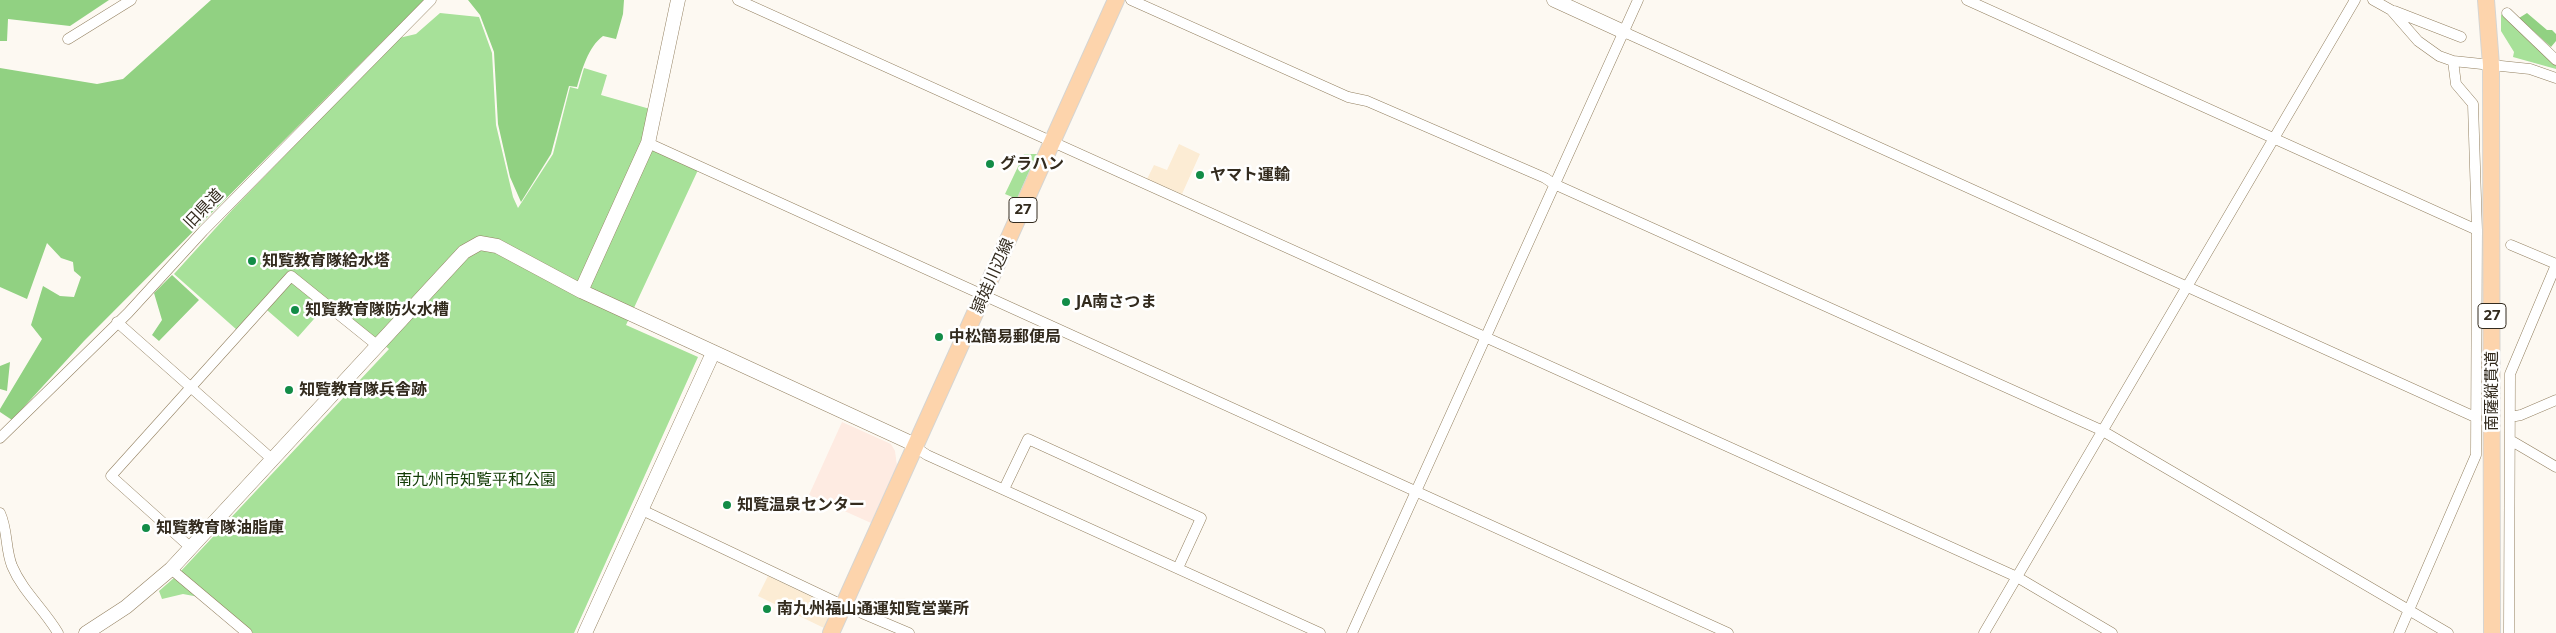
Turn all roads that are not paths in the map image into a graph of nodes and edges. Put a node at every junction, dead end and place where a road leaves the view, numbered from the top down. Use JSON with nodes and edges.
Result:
{"nodes":[{"id":1,"x":131,"y":0,"type":"edge"},
{"id":2,"x":431,"y":0,"type":"edge"},
{"id":3,"x":678,"y":0,"type":"edge"},
{"id":4,"x":738,"y":0,"type":"edge"},
{"id":5,"x":1116,"y":0,"type":"edge"},
{"id":6,"x":1131,"y":0,"type":"edge"},
{"id":7,"x":1554,"y":0,"type":"edge"},
{"id":8,"x":1638,"y":0,"type":"edge"},
{"id":9,"x":1967,"y":0,"type":"edge"},
{"id":10,"x":2355,"y":0,"type":"edge"},
{"id":11,"x":2373,"y":0,"type":"edge"},
{"id":12,"x":2486,"y":0,"type":"edge"},
{"id":13,"x":2391,"y":10,"type":"junction"},
{"id":14,"x":2507,"y":13,"type":"dead end"},
{"id":15,"x":1624,"y":32,"type":"junction"},
{"id":16,"x":2462,"y":37,"type":"dead end"},
{"id":17,"x":68,"y":39,"type":"dead end"},
{"id":18,"x":2556,"y":60,"type":"edge"},
{"id":19,"x":2453,"y":61,"type":"junction"},
{"id":20,"x":2491,"y":65,"type":"junction"},
{"id":21,"x":2556,"y":78,"type":"edge"},
{"id":22,"x":2273,"y":139,"type":"junction"},
{"id":23,"x":1053,"y":142,"type":"junction"},
{"id":24,"x":648,"y":143,"type":"junction"},
{"id":25,"x":1554,"y":184,"type":"junction"},
{"id":26,"x":2477,"y":230,"type":"junction"},
{"id":27,"x":2511,"y":245,"type":"dead end"},
{"id":28,"x":2556,"y":264,"type":"edge"},
{"id":29,"x":2186,"y":285,"type":"junction"},
{"id":30,"x":581,"y":291,"type":"junction"},
{"id":31,"x":984,"y":295,"type":"junction"},
{"id":32,"x":117,"y":322,"type":"junction"},
{"id":33,"x":1485,"y":337,"type":"junction"},
{"id":34,"x":378,"y":346,"type":"junction"},
{"id":35,"x":713,"y":353,"type":"junction"},
{"id":36,"x":191,"y":386,"type":"junction"},
{"id":37,"x":2556,"y":400,"type":"edge"},
{"id":38,"x":2475,"y":417,"type":"junction"},
{"id":39,"x":2510,"y":417,"type":"junction"},
{"id":40,"x":2101,"y":430,"type":"junction"},
{"id":41,"x":0,"y":438,"type":"edge"},
{"id":42,"x":2510,"y":440,"type":"junction"},
{"id":43,"x":914,"y":447,"type":"junction"},
{"id":44,"x":273,"y":460,"type":"junction"},
{"id":45,"x":2556,"y":467,"type":"edge"},
{"id":46,"x":1004,"y":489,"type":"junction"},
{"id":47,"x":1415,"y":491,"type":"junction"},
{"id":48,"x":642,"y":510,"type":"junction"},
{"id":49,"x":0,"y":513,"type":"edge"},
{"id":50,"x":190,"y":548,"type":"junction"},
{"id":51,"x":1178,"y":568,"type":"junction"},
{"id":52,"x":171,"y":569,"type":"junction"},
{"id":53,"x":2016,"y":577,"type":"junction"},
{"id":54,"x":844,"y":605,"type":"junction"},
{"id":55,"x":2409,"y":611,"type":"junction"},
{"id":56,"x":58,"y":633,"type":"edge"},
{"id":57,"x":86,"y":633,"type":"edge"},
{"id":58,"x":247,"y":633,"type":"edge"},
{"id":59,"x":585,"y":633,"type":"edge"},
{"id":60,"x":831,"y":633,"type":"edge"},
{"id":61,"x":909,"y":633,"type":"edge"},
{"id":62,"x":1320,"y":633,"type":"edge"},
{"id":63,"x":1352,"y":633,"type":"edge"},
{"id":64,"x":1728,"y":633,"type":"edge"},
{"id":65,"x":1984,"y":633,"type":"edge"},
{"id":66,"x":2112,"y":633,"type":"edge"},
{"id":67,"x":2399,"y":633,"type":"edge"},
{"id":68,"x":2448,"y":633,"type":"edge"},
{"id":69,"x":2492,"y":633,"type":"edge"},
{"id":70,"x":2509,"y":633,"type":"edge"}],
"edges":[{"from":1,"to":17,"type":"street"},
{"from":2,"to":32,"type":"street","name":"旧県道"},
{"from":3,"to":24,"type":"street"},
{"from":4,"to":23,"type":"street"},
{"from":5,"to":23,"type":"main road","name":"頴娃川辺線","number":"27"},
{"from":6,"to":25,"type":"street"},
{"from":7,"to":15,"type":"street"},
{"from":8,"to":15,"type":"street"},
{"from":9,"to":22,"type":"street"},
{"from":10,"to":22,"type":"street"},
{"from":11,"to":13,"type":"street"},
{"from":12,"to":20,"type":"main road","name":"南薩縦貫道","number":"27"},
{"from":13,"to":16,"type":"street"},
{"from":13,"to":19,"type":"street"},
{"from":14,"to":18,"type":"street"},
{"from":15,"to":25,"type":"street"},
{"from":15,"to":29,"type":"street"},
{"from":19,"to":20,"type":"street"},
{"from":19,"to":26,"type":"street"},
{"from":20,"to":21,"type":"street"},
{"from":20,"to":69,"type":"main road","name":"南薩縦貫道","number":"27"},
{"from":22,"to":26,"type":"street"},
{"from":22,"to":29,"type":"street"},
{"from":23,"to":31,"type":"main road","name":"頴娃川辺線","number":"27"},
{"from":23,"to":33,"type":"street"},
{"from":24,"to":30,"type":"street"},
{"from":24,"to":31,"type":"street"},
{"from":25,"to":33,"type":"street"},
{"from":25,"to":40,"type":"street"},
{"from":26,"to":38,"type":"street"},
{"from":27,"to":28,"type":"street"},
{"from":28,"to":39,"type":"street"},
{"from":29,"to":38,"type":"street"},
{"from":29,"to":40,"type":"street"},
{"from":30,"to":34,"type":"street"},
{"from":30,"to":35,"type":"street"},
{"from":31,"to":43,"type":"main road","name":"頴娃川辺線","number":"27"},
{"from":31,"to":47,"type":"street"},
{"from":32,"to":36,"type":"street"},
{"from":32,"to":41,"type":"street","name":"旧県道"},
{"from":33,"to":47,"type":"street"},
{"from":33,"to":53,"type":"street"},
{"from":34,"to":36,"type":"street"},
{"from":34,"to":44,"type":"street"},
{"from":35,"to":43,"type":"street"},
{"from":35,"to":48,"type":"street"},
{"from":36,"to":44,"type":"street"},
{"from":36,"to":50,"type":"street"},
{"from":37,"to":39,"type":"street"},
{"from":38,"to":55,"type":"street"},
{"from":39,"to":42,"type":"street"},
{"from":40,"to":53,"type":"street"},
{"from":40,"to":55,"type":"street"},
{"from":42,"to":45,"type":"street"},
{"from":42,"to":70,"type":"street"},
{"from":43,"to":46,"type":"street"},
{"from":43,"to":54,"type":"main road","name":"頴娃川辺線","number":"27"},
{"from":44,"to":50,"type":"street"},
{"from":46,"to":51,"type":"street"},
{"from":46,"to":51,"type":"street"},
{"from":47,"to":63,"type":"street"},
{"from":47,"to":64,"type":"street"},
{"from":48,"to":54,"type":"street"},
{"from":48,"to":59,"type":"street"},
{"from":49,"to":56,"type":"street"},
{"from":50,"to":52,"type":"street"},
{"from":51,"to":62,"type":"street"},
{"from":52,"to":57,"type":"street"},
{"from":52,"to":58,"type":"street"},
{"from":53,"to":65,"type":"street"},
{"from":53,"to":66,"type":"street"},
{"from":54,"to":60,"type":"main road","name":"頴娃川辺線","number":"27"},
{"from":54,"to":61,"type":"street"},
{"from":55,"to":67,"type":"street"},
{"from":55,"to":68,"type":"street"}]}
